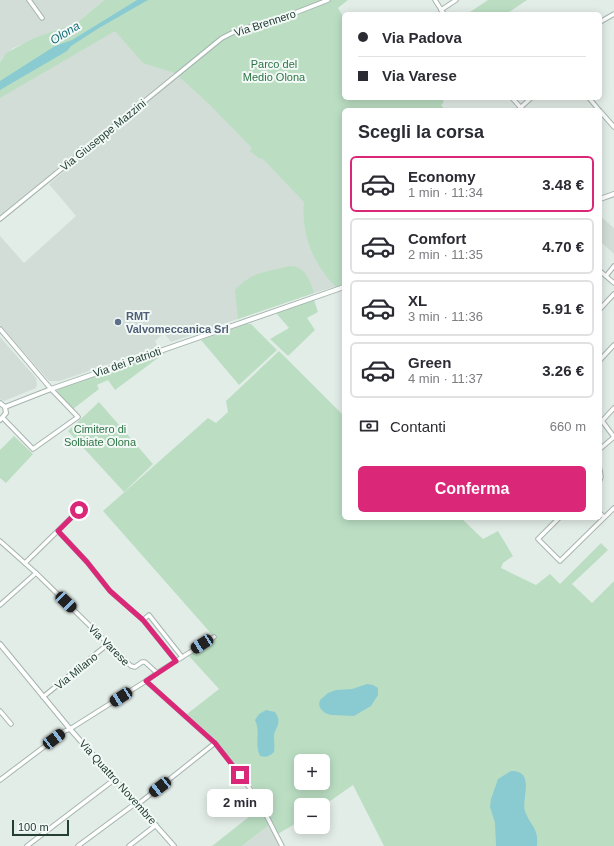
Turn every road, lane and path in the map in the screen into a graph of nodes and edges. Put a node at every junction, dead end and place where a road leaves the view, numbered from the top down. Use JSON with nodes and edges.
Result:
{"nodes":[{"id":1,"x":29,"y":0,"type":"edge"},
{"id":2,"x":328,"y":0,"type":"edge"},
{"id":3,"x":435,"y":0,"type":"edge"},
{"id":4,"x":456,"y":0,"type":"edge"},
{"id":5,"x":441,"y":10,"type":"joint"},
{"id":6,"x":614,"y":14,"type":"edge"},
{"id":7,"x":42,"y":18,"type":"dead end"},
{"id":8,"x":602,"y":21,"type":"edge"},
{"id":9,"x":206,"y":52,"type":"joint"},
{"id":10,"x":514,"y":100,"type":"edge"},
{"id":11,"x":529,"y":100,"type":"edge"},
{"id":12,"x":591,"y":100,"type":"edge"},
{"id":13,"x":520,"y":108,"type":"edge"},
{"id":14,"x":522,"y":108,"type":"edge"},
{"id":15,"x":598,"y":108,"type":"edge"},
{"id":16,"x":602,"y":112,"type":"edge"},
{"id":17,"x":614,"y":127,"type":"edge"},
{"id":18,"x":614,"y":194,"type":"edge"},
{"id":19,"x":602,"y":198,"type":"edge"},
{"id":20,"x":0,"y":219,"type":"edge"},
{"id":21,"x":614,"y":266,"type":"edge"},
{"id":22,"x":602,"y":273,"type":"edge"},
{"id":23,"x":606,"y":276,"type":"junction"},
{"id":24,"x":614,"y":283,"type":"edge"},
{"id":25,"x":342,"y":288,"type":"edge"},
{"id":26,"x":614,"y":294,"type":"edge"},
{"id":27,"x":602,"y":307,"type":"edge"},
{"id":28,"x":0,"y":329,"type":"edge"},
{"id":29,"x":614,"y":345,"type":"edge"},
{"id":30,"x":602,"y":358,"type":"edge"},
{"id":31,"x":51,"y":389,"type":"junction"},
{"id":32,"x":0,"y":403,"type":"edge"},
{"id":33,"x":5,"y":407,"type":"junction"},
{"id":34,"x":614,"y":408,"type":"edge"},
{"id":35,"x":602,"y":418,"type":"edge"},
{"id":36,"x":1,"y":419,"type":"edge"},
{"id":37,"x":602,"y":420,"type":"edge"},
{"id":38,"x":614,"y":437,"type":"edge"},
{"id":39,"x":602,"y":447,"type":"edge"},
{"id":40,"x":614,"y":508,"type":"edge"},
{"id":41,"x":79,"y":510,"type":"dead end"},
{"id":42,"x":604,"y":517,"type":"edge"},
{"id":43,"x":557,"y":520,"type":"edge"},
{"id":44,"x":601,"y":520,"type":"edge"},
{"id":45,"x":58,"y":531,"type":"junction"},
{"id":46,"x":0,"y":541,"type":"edge"},
{"id":47,"x":25,"y":563,"type":"junction"},
{"id":48,"x":36,"y":573,"type":"junction"},
{"id":49,"x":0,"y":605,"type":"edge"},
{"id":50,"x":143,"y":620,"type":"junction"},
{"id":51,"x":214,"y":637,"type":"dead end"},
{"id":52,"x":0,"y":644,"type":"edge"},
{"id":53,"x":108,"y":644,"type":"junction"},
{"id":54,"x":182,"y":657,"type":"junction"},
{"id":55,"x":176,"y":661,"type":"junction"},
{"id":56,"x":157,"y":673,"type":"junction"},
{"id":57,"x":146,"y":681,"type":"junction"},
{"id":58,"x":43,"y":697,"type":"junction"},
{"id":59,"x":0,"y":712,"type":"edge"},
{"id":60,"x":11,"y":724,"type":"dead end"},
{"id":61,"x":70,"y":730,"type":"junction"},
{"id":62,"x":215,"y":743,"type":"junction"},
{"id":63,"x":115,"y":779,"type":"junction"},
{"id":64,"x":0,"y":780,"type":"edge"},
{"id":65,"x":137,"y":804,"type":"junction"},
{"id":66,"x":156,"y":825,"type":"junction"},
{"id":67,"x":27,"y":846,"type":"edge"},
{"id":68,"x":78,"y":846,"type":"edge"},
{"id":69,"x":129,"y":846,"type":"edge"},
{"id":70,"x":174,"y":846,"type":"edge"},
{"id":71,"x":282,"y":846,"type":"edge"}],
"edges":[{"from":1,"to":7,"type":"street"},
{"from":2,"to":9,"type":"street","name":"Via Brennero"},
{"from":3,"to":5,"type":"street"},
{"from":4,"to":5,"type":"street"},
{"from":6,"to":8,"type":"street"},
{"from":9,"to":20,"type":"street","name":"Via Giuseppe Mazzini"},
{"from":10,"to":13,"type":"street"},
{"from":11,"to":14,"type":"street"},
{"from":12,"to":15,"type":"street"},
{"from":16,"to":17,"type":"street"},
{"from":18,"to":19,"type":"street"},
{"from":21,"to":23,"type":"street"},
{"from":22,"to":23,"type":"street"},
{"from":23,"to":24,"type":"street"},
{"from":25,"to":31,"type":"street","name":"Via dei Patrioti"},
{"from":26,"to":27,"type":"street"},
{"from":28,"to":31,"type":"street"},
{"from":29,"to":30,"type":"street"},
{"from":31,"to":33,"type":"street","name":"Via dei Patrioti"},
{"from":31,"to":36,"type":"street"},
{"from":32,"to":33,"type":"street"},
{"from":33,"to":36,"type":"street"},
{"from":34,"to":35,"type":"street"},
{"from":37,"to":38,"type":"street"},
{"from":38,"to":39,"type":"street"},
{"from":40,"to":42,"type":"street"},
{"from":41,"to":45,"type":"street"},
{"from":43,"to":44,"type":"street"},
{"from":45,"to":47,"type":"street"},
{"from":45,"to":50,"type":"street"},
{"from":46,"to":47,"type":"street","name":"Via Varese"},
{"from":47,"to":48,"type":"street","name":"Via Varese"},
{"from":48,"to":49,"type":"street"},
{"from":48,"to":53,"type":"street","name":"Via Varese"},
{"from":50,"to":54,"type":"street"},
{"from":50,"to":55,"type":"street"},
{"from":51,"to":54,"type":"street"},
{"from":52,"to":58,"type":"street","name":"Via Quattro Novembre"},
{"from":53,"to":56,"type":"street","name":"Via Varese"},
{"from":53,"to":58,"type":"street","name":"Via Milano"},
{"from":54,"to":55,"type":"street"},
{"from":55,"to":56,"type":"street"},
{"from":56,"to":57,"type":"street"},
{"from":57,"to":61,"type":"street"},
{"from":57,"to":62,"type":"street"},
{"from":58,"to":61,"type":"street","name":"Via Quattro Novembre"},
{"from":59,"to":60,"type":"street"},
{"from":61,"to":63,"type":"street","name":"Via Quattro Novembre"},
{"from":61,"to":64,"type":"street"},
{"from":62,"to":65,"type":"street"},
{"from":62,"to":71,"type":"street"},
{"from":63,"to":65,"type":"street","name":"Via Quattro Novembre"},
{"from":63,"to":67,"type":"street"},
{"from":65,"to":66,"type":"street","name":"Via Quattro Novembre"},
{"from":65,"to":68,"type":"street"},
{"from":66,"to":69,"type":"street"},
{"from":66,"to":70,"type":"street","name":"Via Quattro Novembre"}]}
